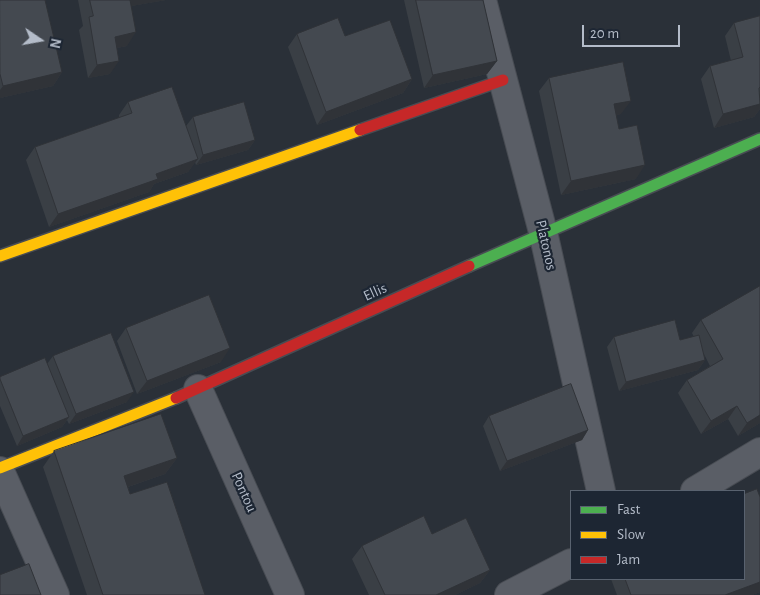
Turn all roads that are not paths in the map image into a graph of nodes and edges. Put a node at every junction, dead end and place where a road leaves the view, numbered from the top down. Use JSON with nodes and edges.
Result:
{"nodes":[{"id":1,"x":482,"y":0,"type":"edge"},
{"id":2,"x":503,"y":80,"type":"junction"},
{"id":3,"x":760,"y":139,"type":"edge"},
{"id":4,"x":543,"y":232,"type":"junction"},
{"id":5,"x":0,"y":256,"type":"edge"},
{"id":6,"x":198,"y":389,"type":"junction"},
{"id":7,"x":760,"y":452,"type":"edge"},
{"id":8,"x":0,"y":470,"type":"edge"},
{"id":9,"x":601,"y":490,"type":"edge"},
{"id":10,"x":697,"y":490,"type":"edge"},
{"id":11,"x":570,"y":564,"type":"edge"},
{"id":12,"x":55,"y":595,"type":"edge"},
{"id":13,"x":290,"y":595,"type":"edge"},
{"id":14,"x":508,"y":595,"type":"edge"}],
"edges":[{"from":1,"to":2,"type":"street","name":"Platonos"},
{"from":2,"to":4,"type":"street","name":"Platonos"},
{"from":2,"to":5,"type":"street"},
{"from":3,"to":4,"type":"street","name":"Ellis"},
{"from":4,"to":6,"type":"street","name":"Ellis"},
{"from":4,"to":9,"type":"street","name":"Platonos"},
{"from":6,"to":8,"type":"street","name":"Ellis"},
{"from":6,"to":13,"type":"street","name":"Pontou"},
{"from":7,"to":10,"type":"street"},
{"from":8,"to":12,"type":"street"},
{"from":11,"to":14,"type":"street"}]}
